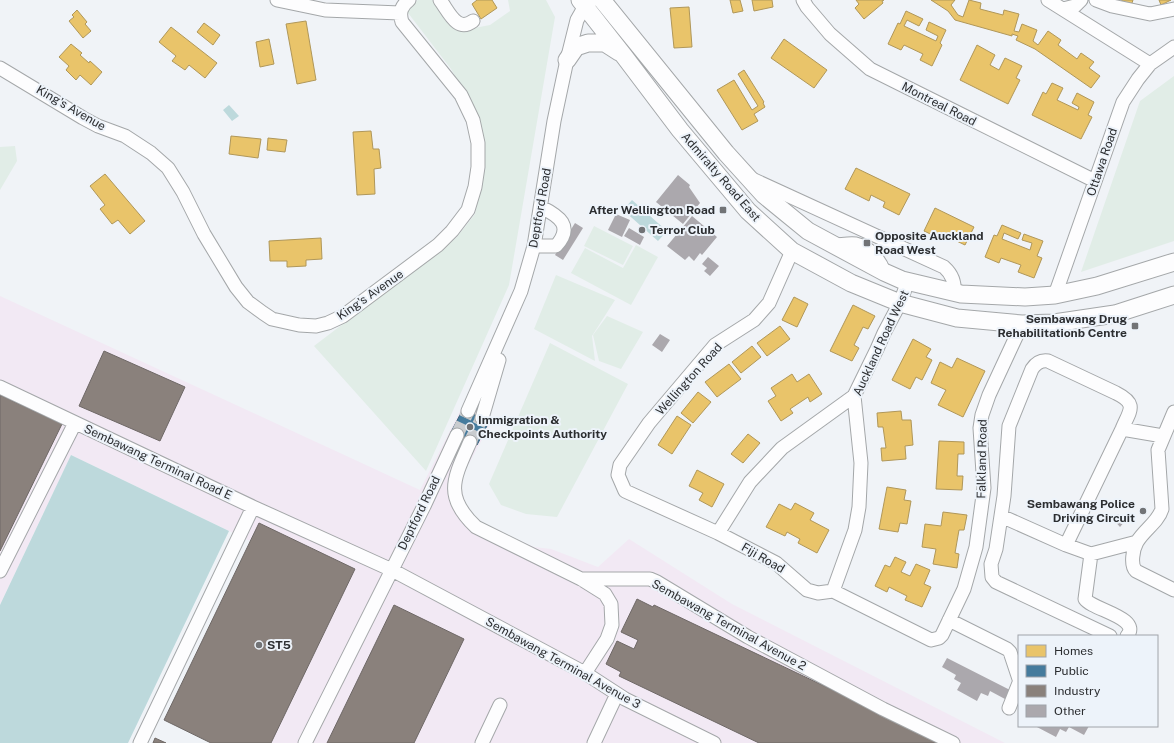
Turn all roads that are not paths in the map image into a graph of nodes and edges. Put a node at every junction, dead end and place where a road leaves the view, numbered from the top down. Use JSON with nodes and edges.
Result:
{"nodes":[{"id":1,"x":277,"y":0,"type":"edge"},
{"id":2,"x":409,"y":0,"type":"edge"},
{"id":3,"x":440,"y":0,"type":"edge"},
{"id":4,"x":602,"y":0,"type":"edge"},
{"id":5,"x":803,"y":0,"type":"edge"},
{"id":6,"x":1048,"y":0,"type":"edge"},
{"id":7,"x":1081,"y":0,"type":"edge"},
{"id":8,"x":1096,"y":0,"type":"edge"},
{"id":9,"x":586,"y":2,"type":"edge"},
{"id":10,"x":1063,"y":9,"type":"junction"},
{"id":11,"x":1174,"y":9,"type":"edge"},
{"id":12,"x":400,"y":13,"type":"junction"},
{"id":13,"x":473,"y":21,"type":"dead end"},
{"id":14,"x":1174,"y":47,"type":"edge"},
{"id":15,"x":624,"y":56,"type":"junction"},
{"id":16,"x":567,"y":60,"type":"junction"},
{"id":17,"x":1150,"y":64,"type":"junction"},
{"id":18,"x":0,"y":68,"type":"edge"},
{"id":19,"x":749,"y":178,"type":"junction"},
{"id":20,"x":1095,"y":181,"type":"junction"},
{"id":21,"x":541,"y":207,"type":"junction"},
{"id":22,"x":534,"y":246,"type":"junction"},
{"id":23,"x":792,"y":251,"type":"junction"},
{"id":24,"x":1174,"y":262,"type":"edge"},
{"id":25,"x":908,"y":281,"type":"junction"},
{"id":26,"x":522,"y":289,"type":"junction"},
{"id":27,"x":955,"y":293,"type":"junction"},
{"id":28,"x":1055,"y":295,"type":"junction"},
{"id":29,"x":1174,"y":295,"type":"edge"},
{"id":30,"x":900,"y":303,"type":"junction"},
{"id":31,"x":1022,"y":324,"type":"junction"},
{"id":32,"x":0,"y":387,"type":"edge"},
{"id":33,"x":854,"y":396,"type":"junction"},
{"id":34,"x":468,"y":412,"type":"tunnel mouth"},
{"id":35,"x":1174,"y":412,"type":"edge"},
{"id":36,"x":482,"y":418,"type":"tunnel mouth"},
{"id":37,"x":75,"y":423,"type":"junction"},
{"id":38,"x":1122,"y":429,"type":"junction"},
{"id":39,"x":457,"y":435,"type":"tunnel mouth"},
{"id":40,"x":1163,"y":436,"type":"junction"},
{"id":41,"x":470,"y":442,"type":"tunnel mouth"},
{"id":42,"x":618,"y":475,"type":"joint"},
{"id":43,"x":253,"y":507,"type":"junction"},
{"id":44,"x":1001,"y":516,"type":"junction"},
{"id":45,"x":718,"y":534,"type":"junction"},
{"id":46,"x":1137,"y":542,"type":"junction"},
{"id":47,"x":1066,"y":545,"type":"junction"},
{"id":48,"x":1091,"y":554,"type":"junction"},
{"id":49,"x":392,"y":570,"type":"junction"},
{"id":50,"x":0,"y":571,"type":"edge"},
{"id":51,"x":581,"y":579,"type":"junction"},
{"id":52,"x":1174,"y":590,"type":"edge"},
{"id":53,"x":833,"y":591,"type":"junction"},
{"id":54,"x":949,"y":620,"type":"junction"},
{"id":55,"x":1108,"y":635,"type":"edge"},
{"id":56,"x":1128,"y":635,"type":"edge"},
{"id":57,"x":935,"y":640,"type":"joint"},
{"id":58,"x":585,"y":673,"type":"junction"},
{"id":59,"x":1018,"y":676,"type":"edge"},
{"id":60,"x":1018,"y":686,"type":"edge"},
{"id":61,"x":617,"y":694,"type":"junction"},
{"id":62,"x":500,"y":705,"type":"dead end"},
{"id":63,"x":1009,"y":708,"type":"dead end"},
{"id":64,"x":140,"y":743,"type":"edge"},
{"id":65,"x":306,"y":743,"type":"edge"},
{"id":66,"x":482,"y":743,"type":"edge"},
{"id":67,"x":594,"y":743,"type":"edge"},
{"id":68,"x":714,"y":743,"type":"edge"},
{"id":69,"x":953,"y":743,"type":"edge"}],
"edges":[{"from":1,"to":12,"type":"street"},
{"from":2,"to":12,"type":"street"},
{"from":3,"to":13,"type":"street"},
{"from":4,"to":19,"type":"main road","name":"Admiralty Road East"},
{"from":5,"to":20,"type":"street","name":"Montreal Road"},
{"from":6,"to":10,"type":"street"},
{"from":7,"to":10,"type":"street"},
{"from":8,"to":11,"type":"street"},
{"from":9,"to":15,"type":"main road","name":"Admiralty Road East"},
{"from":9,"to":16,"type":"street","name":"Deptford Road"},
{"from":10,"to":17,"type":"street"},
{"from":12,"to":18,"type":"street","name":"King's Avenue"},
{"from":14,"to":17,"type":"street","name":"Ottawa Road"},
{"from":15,"to":16,"type":"main road"},
{"from":15,"to":23,"type":"main road","name":"Admiralty Road East"},
{"from":16,"to":21,"type":"street","name":"Deptford Road"},
{"from":17,"to":20,"type":"street","name":"Ottawa Road"},
{"from":19,"to":25,"type":"main road","name":"Admiralty Road East"},
{"from":19,"to":27,"type":"street"},
{"from":20,"to":28,"type":"street","name":"Ottawa Road"},
{"from":21,"to":22,"type":"street","name":"Deptford Road"},
{"from":21,"to":22,"type":"street"},
{"from":22,"to":26,"type":"street","name":"Deptford Road"},
{"from":23,"to":30,"type":"main road","name":"Admiralty Road East"},
{"from":23,"to":42,"type":"street","name":"Wellington Road"},
{"from":24,"to":28,"type":"main road","name":"Admiralty Road East"},
{"from":25,"to":27,"type":"main road","name":"Admiralty Road East"},
{"from":25,"to":30,"type":"street","name":"Auckland Road West"},
{"from":26,"to":34,"type":"street","name":"Deptford Road"},
{"from":26,"to":36,"type":"street"},
{"from":27,"to":28,"type":"main road","name":"Admiralty Road East"},
{"from":29,"to":31,"type":"main road","name":"Admiralty Road East"},
{"from":30,"to":31,"type":"main road","name":"Admiralty Road East"},
{"from":30,"to":33,"type":"street","name":"Auckland Road West"},
{"from":31,"to":54,"type":"street","name":"Falkland Road"},
{"from":32,"to":37,"type":"street"},
{"from":33,"to":45,"type":"street"},
{"from":33,"to":53,"type":"street","name":"Auckland Road West"},
{"from":35,"to":40,"type":"street"},
{"from":37,"to":43,"type":"street","name":"Sembawang Terminal Road E"},
{"from":37,"to":50,"type":"street","name":"Sembawang Terminal Road E"},
{"from":38,"to":40,"type":"street"},
{"from":38,"to":44,"type":"street"},
{"from":38,"to":47,"type":"street"},
{"from":39,"to":49,"type":"street","name":"Deptford Road"},
{"from":40,"to":46,"type":"street"},
{"from":41,"to":51,"type":"street","name":"Sembawang Terminal Avenue 2"},
{"from":42,"to":45,"type":"street","name":"Fiji Road"},
{"from":43,"to":49,"type":"street","name":"Sembawang Terminal Road E"},
{"from":43,"to":64,"type":"street"},
{"from":44,"to":47,"type":"street"},
{"from":44,"to":55,"type":"street"},
{"from":45,"to":53,"type":"street","name":"Fiji Road"},
{"from":46,"to":48,"type":"street"},
{"from":46,"to":52,"type":"street"},
{"from":47,"to":48,"type":"street"},
{"from":48,"to":56,"type":"street"},
{"from":49,"to":58,"type":"street","name":"Sembawang Terminal Avenue 3"},
{"from":49,"to":65,"type":"street","name":"Deptford Road"},
{"from":51,"to":58,"type":"street"},
{"from":51,"to":69,"type":"street","name":"Sembawang Terminal Avenue 2"},
{"from":53,"to":57,"type":"street","name":"Fiji Road"},
{"from":54,"to":57,"type":"street","name":"Falkland Road"},
{"from":54,"to":59,"type":"street"},
{"from":58,"to":61,"type":"street","name":"Sembawang Terminal Avenue 3"},
{"from":60,"to":63,"type":"street"},
{"from":61,"to":67,"type":"street"},
{"from":61,"to":68,"type":"street","name":"Sembawang Terminal Avenue 3"},
{"from":62,"to":66,"type":"street"}]}
